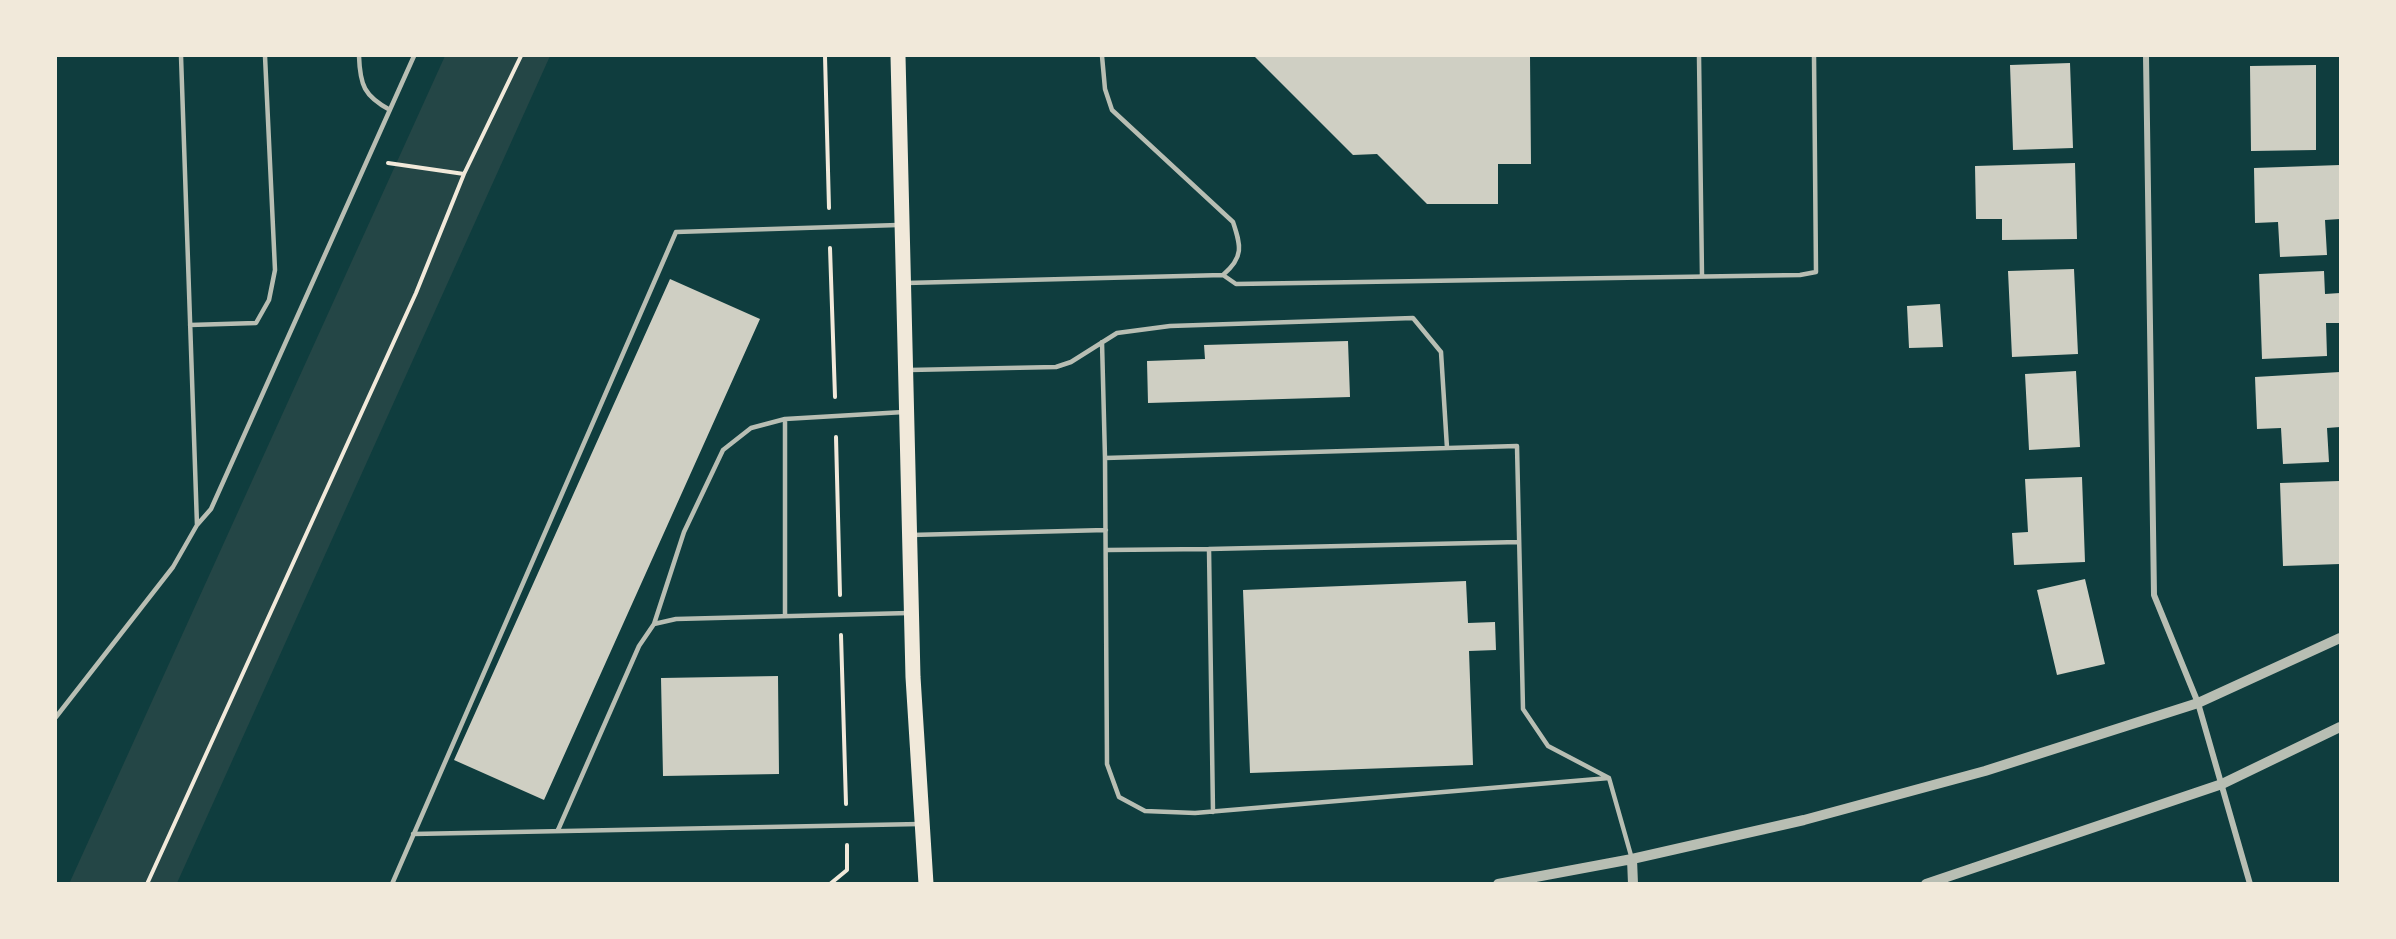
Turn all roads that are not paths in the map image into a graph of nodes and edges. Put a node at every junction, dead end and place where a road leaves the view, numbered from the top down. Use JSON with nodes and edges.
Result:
{"nodes":[{"id":1,"x":181,"y":56,"type":"edge"},
{"id":2,"x":265,"y":56,"type":"edge"},
{"id":3,"x":358,"y":56,"type":"edge"},
{"id":4,"x":414,"y":56,"type":"edge"},
{"id":5,"x":898,"y":56,"type":"edge"},
{"id":6,"x":1102,"y":56,"type":"edge"},
{"id":7,"x":1699,"y":56,"type":"edge"},
{"id":8,"x":1814,"y":56,"type":"edge"},
{"id":9,"x":2146,"y":56,"type":"edge"},
{"id":10,"x":390,"y":110,"type":"junction"},
{"id":11,"x":902,"y":225,"type":"junction"},
{"id":12,"x":1223,"y":275,"type":"junction"},
{"id":13,"x":1702,"y":276,"type":"junction"},
{"id":14,"x":903,"y":283,"type":"junction"},
{"id":15,"x":190,"y":325,"type":"junction"},
{"id":16,"x":1102,"y":342,"type":"junction"},
{"id":17,"x":906,"y":370,"type":"junction"},
{"id":18,"x":907,"y":412,"type":"junction"},
{"id":19,"x":785,"y":418,"type":"junction"},
{"id":20,"x":1447,"y":448,"type":"junction"},
{"id":21,"x":1106,"y":458,"type":"junction"},
{"id":22,"x":198,"y":525,"type":"junction"},
{"id":23,"x":1106,"y":530,"type":"junction"},
{"id":24,"x":910,"y":536,"type":"junction"},
{"id":25,"x":1519,"y":542,"type":"junction"},
{"id":26,"x":1209,"y":549,"type":"junction"},
{"id":27,"x":1107,"y":550,"type":"junction"},
{"id":28,"x":912,"y":613,"type":"junction"},
{"id":29,"x":785,"y":615,"type":"junction"},
{"id":30,"x":654,"y":624,"type":"junction"},
{"id":31,"x":2340,"y":638,"type":"edge"},
{"id":32,"x":2198,"y":703,"type":"junction"},
{"id":33,"x":56,"y":717,"type":"edge"},
{"id":34,"x":2340,"y":727,"type":"edge"},
{"id":35,"x":1609,"y":778,"type":"junction"},
{"id":36,"x":2222,"y":784,"type":"junction"},
{"id":37,"x":1213,"y":812,"type":"junction"},
{"id":38,"x":922,"y":824,"type":"junction"},
{"id":39,"x":558,"y":830,"type":"junction"},
{"id":40,"x":413,"y":834,"type":"junction"},
{"id":41,"x":1632,"y":859,"type":"junction"},
{"id":42,"x":392,"y":884,"type":"edge"},
{"id":43,"x":926,"y":884,"type":"edge"},
{"id":44,"x":1498,"y":884,"type":"edge"},
{"id":45,"x":1633,"y":884,"type":"edge"},
{"id":46,"x":1926,"y":884,"type":"edge"},
{"id":47,"x":2250,"y":884,"type":"edge"}],
"edges":[{"from":1,"to":15,"type":"lane"},
{"from":2,"to":15,"type":"lane"},
{"from":3,"to":10,"type":"lane"},
{"from":4,"to":10,"type":"lane"},
{"from":5,"to":11,"type":"main road"},
{"from":6,"to":12,"type":"lane"},
{"from":7,"to":13,"type":"lane"},
{"from":8,"to":13,"type":"lane"},
{"from":9,"to":32,"type":"street"},
{"from":10,"to":22,"type":"lane"},
{"from":11,"to":14,"type":"main road"},
{"from":11,"to":40,"type":"lane"},
{"from":12,"to":13,"type":"lane"},
{"from":12,"to":14,"type":"lane"},
{"from":14,"to":17,"type":"main road"},
{"from":15,"to":22,"type":"lane"},
{"from":16,"to":17,"type":"lane"},
{"from":16,"to":20,"type":"lane"},
{"from":16,"to":21,"type":"lane"},
{"from":17,"to":18,"type":"main road"},
{"from":18,"to":19,"type":"lane"},
{"from":18,"to":24,"type":"main road"},
{"from":19,"to":29,"type":"lane"},
{"from":19,"to":30,"type":"lane"},
{"from":20,"to":21,"type":"lane"},
{"from":20,"to":25,"type":"lane"},
{"from":21,"to":23,"type":"lane"},
{"from":22,"to":33,"type":"lane"},
{"from":23,"to":24,"type":"lane"},
{"from":23,"to":27,"type":"lane"},
{"from":24,"to":28,"type":"main road"},
{"from":25,"to":26,"type":"lane"},
{"from":25,"to":35,"type":"lane"},
{"from":26,"to":27,"type":"lane"},
{"from":26,"to":37,"type":"lane"},
{"from":27,"to":37,"type":"lane"},
{"from":28,"to":29,"type":"lane"},
{"from":28,"to":38,"type":"main road"},
{"from":29,"to":30,"type":"lane"},
{"from":30,"to":39,"type":"lane"},
{"from":31,"to":32,"type":"street"},
{"from":32,"to":36,"type":"street"},
{"from":32,"to":41,"type":"street"},
{"from":34,"to":36,"type":"street"},
{"from":35,"to":37,"type":"lane"},
{"from":35,"to":41,"type":"lane"},
{"from":36,"to":46,"type":"street"},
{"from":36,"to":47,"type":"street"},
{"from":38,"to":39,"type":"lane"},
{"from":38,"to":43,"type":"main road"},
{"from":39,"to":40,"type":"lane"},
{"from":40,"to":42,"type":"lane"},
{"from":41,"to":44,"type":"street"},
{"from":41,"to":45,"type":"street"}]}
